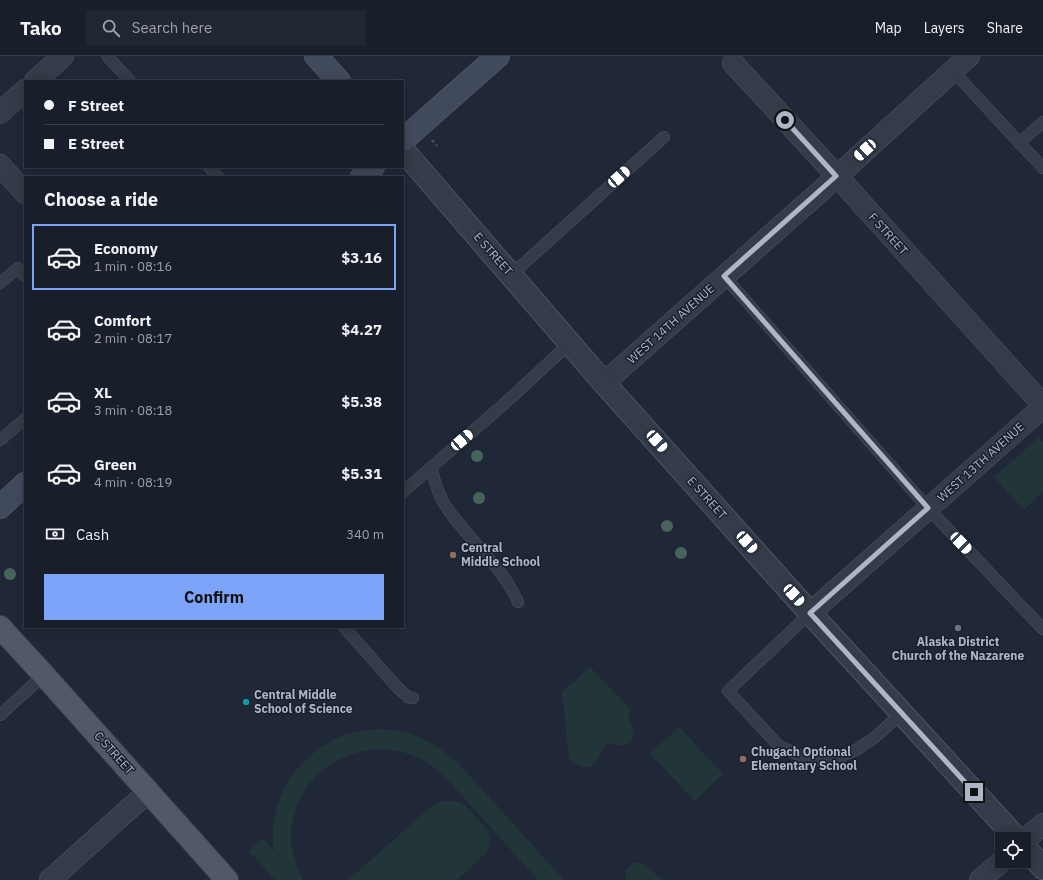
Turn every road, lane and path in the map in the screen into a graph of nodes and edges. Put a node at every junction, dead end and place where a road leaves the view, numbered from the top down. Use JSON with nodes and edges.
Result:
{"nodes":[{"id":1,"x":63,"y":56,"type":"edge"},
{"id":2,"x":107,"y":56,"type":"edge"},
{"id":3,"x":316,"y":56,"type":"edge"},
{"id":4,"x":498,"y":56,"type":"edge"},
{"id":5,"x":969,"y":56,"type":"edge"},
{"id":6,"x":737,"y":60,"type":"edge"},
{"id":7,"x":953,"y":71,"type":"junction"},
{"id":8,"x":36,"y":80,"type":"edge"},
{"id":9,"x":129,"y":80,"type":"edge"},
{"id":10,"x":338,"y":80,"type":"edge"},
{"id":11,"x":24,"y":91,"type":"edge"},
{"id":12,"x":0,"y":113,"type":"edge"},
{"id":13,"x":1043,"y":122,"type":"edge"},
{"id":14,"x":664,"y":137,"type":"dead end"},
{"id":15,"x":404,"y":139,"type":"edge"},
{"id":16,"x":1020,"y":143,"type":"junction"},
{"id":17,"x":404,"y":151,"type":"edge"},
{"id":18,"x":0,"y":166,"type":"edge"},
{"id":19,"x":210,"y":168,"type":"edge"},
{"id":20,"x":372,"y":168,"type":"edge"},
{"id":21,"x":1043,"y":168,"type":"edge"},
{"id":22,"x":217,"y":176,"type":"edge"},
{"id":23,"x":363,"y":176,"type":"edge"},
{"id":24,"x":836,"y":176,"type":"junction"},
{"id":25,"x":24,"y":192,"type":"edge"},
{"id":26,"x":24,"y":275,"type":"edge"},
{"id":27,"x":511,"y":275,"type":"junction"},
{"id":28,"x":724,"y":276,"type":"junction"},
{"id":29,"x":0,"y":283,"type":"edge"},
{"id":30,"x":570,"y":343,"type":"junction"},
{"id":31,"x":604,"y":383,"type":"junction"},
{"id":32,"x":1043,"y":406,"type":"edge"},
{"id":33,"x":24,"y":420,"type":"edge"},
{"id":34,"x":0,"y":440,"type":"edge"},
{"id":35,"x":430,"y":468,"type":"junction"},
{"id":36,"x":24,"y":485,"type":"edge"},
{"id":37,"x":404,"y":491,"type":"edge"},
{"id":38,"x":0,"y":507,"type":"edge"},
{"id":39,"x":928,"y":508,"type":"junction"},
{"id":40,"x":518,"y":602,"type":"dead end"},
{"id":41,"x":810,"y":613,"type":"junction"},
{"id":42,"x":0,"y":627,"type":"edge"},
{"id":43,"x":345,"y":628,"type":"edge"},
{"id":44,"x":1043,"y":629,"type":"edge"},
{"id":45,"x":44,"y":675,"type":"junction"},
{"id":46,"x":413,"y":698,"type":"dead end"},
{"id":47,"x":902,"y":713,"type":"junction"},
{"id":48,"x":0,"y":715,"type":"edge"},
{"id":49,"x":148,"y":792,"type":"junction"},
{"id":50,"x":1043,"y":824,"type":"edge"},
{"id":51,"x":1011,"y":832,"type":"edge"},
{"id":52,"x":1031,"y":835,"type":"edge"},
{"id":53,"x":1031,"y":854,"type":"edge"},
{"id":54,"x":995,"y":867,"type":"edge"},
{"id":55,"x":1043,"y":868,"type":"edge"},
{"id":56,"x":50,"y":880,"type":"edge"},
{"id":57,"x":227,"y":880,"type":"edge"},
{"id":58,"x":980,"y":880,"type":"edge"}],
"edges":[{"from":1,"to":8,"type":"street"},
{"from":2,"to":9,"type":"lane"},
{"from":3,"to":10,"type":"main road"},
{"from":4,"to":15,"type":"main road"},
{"from":5,"to":7,"type":"street","name":"WEST 14TH AVENUE"},
{"from":6,"to":24,"type":"street","name":"F STREET"},
{"from":7,"to":16,"type":"lane"},
{"from":7,"to":24,"type":"street","name":"WEST 14TH AVENUE"},
{"from":11,"to":12,"type":"street"},
{"from":13,"to":16,"type":"lane"},
{"from":14,"to":27,"type":"lane"},
{"from":16,"to":21,"type":"lane"},
{"from":17,"to":27,"type":"street","name":"E STREET"},
{"from":18,"to":25,"type":"street"},
{"from":19,"to":22,"type":"lane"},
{"from":20,"to":23,"type":"main road"},
{"from":24,"to":28,"type":"street","name":"WEST 14TH AVENUE"},
{"from":24,"to":32,"type":"street","name":"F STREET"},
{"from":26,"to":29,"type":"lane"},
{"from":27,"to":30,"type":"street","name":"E STREET"},
{"from":28,"to":31,"type":"street","name":"WEST 14TH AVENUE"},
{"from":28,"to":39,"type":"lane"},
{"from":30,"to":31,"type":"street","name":"E STREET"},
{"from":30,"to":35,"type":"lane"},
{"from":31,"to":41,"type":"street","name":"E STREET"},
{"from":32,"to":39,"type":"street","name":"WEST 13TH AVENUE"},
{"from":33,"to":34,"type":"lane"},
{"from":35,"to":37,"type":"lane"},
{"from":35,"to":40,"type":"lane"},
{"from":36,"to":38,"type":"main road"},
{"from":39,"to":41,"type":"street","name":"WEST 13TH AVENUE"},
{"from":39,"to":44,"type":"lane"},
{"from":41,"to":47,"type":"street","name":"E STREET"},
{"from":41,"to":47,"type":"lane"},
{"from":42,"to":45,"type":"main road","name":"C STREET"},
{"from":43,"to":46,"type":"lane"},
{"from":45,"to":48,"type":"lane"},
{"from":45,"to":49,"type":"main road","name":"C STREET"},
{"from":47,"to":51,"type":"street","name":"E STREET"},
{"from":49,"to":56,"type":"street"},
{"from":49,"to":57,"type":"main road","name":"C STREET"},
{"from":50,"to":52,"type":"street"},
{"from":53,"to":55,"type":"street"},
{"from":54,"to":58,"type":"street"}]}
